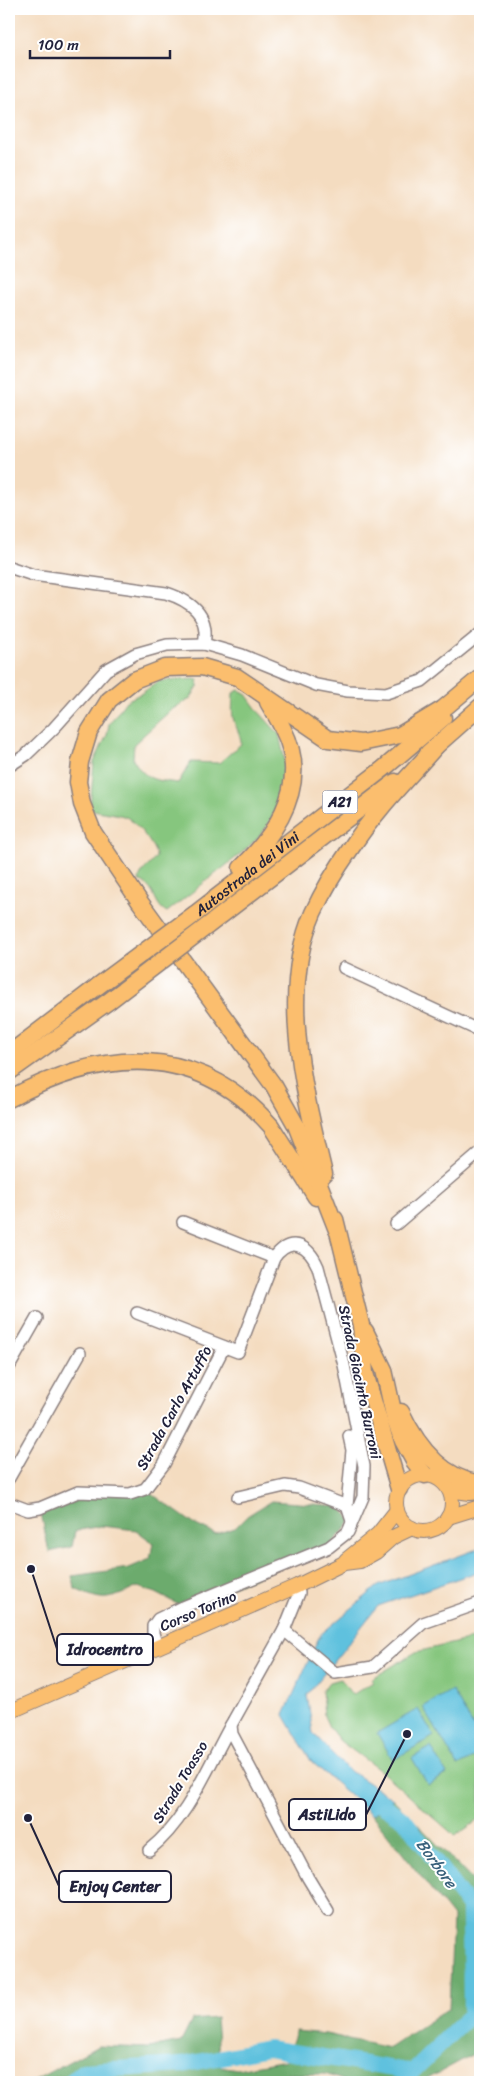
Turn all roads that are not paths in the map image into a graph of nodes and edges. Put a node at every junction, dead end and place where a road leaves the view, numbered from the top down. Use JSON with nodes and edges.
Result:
{"nodes":[{"id":1,"x":9,"y":567,"type":"edge"},
{"id":2,"x":480,"y":634,"type":"edge"},
{"id":3,"x":204,"y":644,"type":"junction"},
{"id":4,"x":480,"y":678,"type":"edge"},
{"id":5,"x":480,"y":687,"type":"edge"},
{"id":6,"x":263,"y":694,"type":"junction"},
{"id":7,"x":480,"y":707,"type":"edge"},
{"id":8,"x":436,"y":746,"type":"junction"},
{"id":9,"x":9,"y":766,"type":"edge"},
{"id":10,"x":196,"y":914,"type":"junction"},
{"id":11,"x":344,"y":968,"type":"dead end"},
{"id":12,"x":480,"y":1031,"type":"edge"},
{"id":13,"x":9,"y":1054,"type":"edge"},
{"id":14,"x":9,"y":1072,"type":"edge"},
{"id":15,"x":9,"y":1099,"type":"edge"},
{"id":16,"x":480,"y":1152,"type":"edge"},
{"id":17,"x":183,"y":1222,"type":"dead end"},
{"id":18,"x":396,"y":1224,"type":"dead end"},
{"id":19,"x":337,"y":1230,"type":"junction"},
{"id":20,"x":274,"y":1258,"type":"junction"},
{"id":21,"x":137,"y":1313,"type":"dead end"},
{"id":22,"x":37,"y":1318,"type":"dead end"},
{"id":23,"x":362,"y":1325,"type":"junction"},
{"id":24,"x":224,"y":1347,"type":"junction"},
{"id":25,"x":80,"y":1353,"type":"dead end"},
{"id":26,"x":9,"y":1367,"type":"edge"},
{"id":27,"x":387,"y":1380,"type":"junction"},
{"id":28,"x":349,"y":1436,"type":"dead end"},
{"id":29,"x":425,"y":1475,"type":"junction"},
{"id":30,"x":9,"y":1478,"type":"edge"},
{"id":31,"x":480,"y":1484,"type":"edge"},
{"id":32,"x":399,"y":1489,"type":"junction"},
{"id":33,"x":449,"y":1490,"type":"junction"},
{"id":34,"x":480,"y":1492,"type":"edge"},
{"id":35,"x":238,"y":1497,"type":"dead end"},
{"id":36,"x":9,"y":1504,"type":"edge"},
{"id":37,"x":347,"y":1506,"type":"junction"},
{"id":38,"x":480,"y":1507,"type":"edge"},
{"id":39,"x":397,"y":1510,"type":"junction"},
{"id":40,"x":448,"y":1517,"type":"junction"},
{"id":41,"x":352,"y":1520,"type":"junction"},
{"id":42,"x":412,"y":1528,"type":"junction"},
{"id":43,"x":344,"y":1563,"type":"junction"},
{"id":44,"x":297,"y":1586,"type":"junction"},
{"id":45,"x":480,"y":1603,"type":"edge"},
{"id":46,"x":289,"y":1634,"type":"junction"},
{"id":47,"x":157,"y":1647,"type":"junction"},
{"id":48,"x":9,"y":1712,"type":"edge"},
{"id":49,"x":231,"y":1725,"type":"junction"},
{"id":50,"x":149,"y":1850,"type":"dead end"},
{"id":51,"x":328,"y":1911,"type":"dead end"}],
"edges":[{"from":1,"to":3,"type":"street"},
{"from":2,"to":3,"type":"street"},
{"from":3,"to":9,"type":"street"},
{"from":4,"to":6,"type":"highway"},
{"from":5,"to":10,"type":"highway","name":"Autostrada dei Vini","number":"A21"},
{"from":6,"to":10,"type":"highway"},
{"from":6,"to":19,"type":"highway"},
{"from":7,"to":8,"type":"highway","name":"Autostrada dei Vini","number":"A21"},
{"from":8,"to":14,"type":"highway","name":"Autostrada dei Vini","number":"A21","bridge":true},
{"from":8,"to":19,"type":"highway"},
{"from":10,"to":13,"type":"highway","name":"Autostrada dei Vini","number":"A21","bridge":true},
{"from":11,"to":12,"type":"street"},
{"from":15,"to":19,"type":"highway"},
{"from":16,"to":18,"type":"street"},
{"from":17,"to":20,"type":"street"},
{"from":19,"to":23,"type":"highway"},
{"from":20,"to":24,"type":"street"},
{"from":20,"to":41,"type":"street","name":"Strada Giacinto Burroni"},
{"from":21,"to":24,"type":"street"},
{"from":22,"to":26,"type":"street"},
{"from":23,"to":27,"type":"highway"},
{"from":23,"to":32,"type":"highway"},
{"from":24,"to":36,"type":"street","name":"Strada Carlo Artuffo"},
{"from":25,"to":30,"type":"street"},
{"from":27,"to":29,"type":"highway"},
{"from":27,"to":31,"type":"highway"},
{"from":28,"to":37,"type":"street"},
{"from":29,"to":32,"type":"main road"},
{"from":29,"to":33,"type":"main road"},
{"from":32,"to":39,"type":"main road"},
{"from":33,"to":34,"type":"main road"},
{"from":33,"to":40,"type":"main road"},
{"from":35,"to":37,"type":"street"},
{"from":37,"to":41,"type":"street"},
{"from":38,"to":40,"type":"main road","name":"Corso Torino"},
{"from":39,"to":42,"type":"main road"},
{"from":39,"to":43,"type":"main road","name":"Corso Torino"},
{"from":40,"to":42,"type":"main road","name":"Corso Torino"},
{"from":41,"to":47,"type":"street","name":"Strada Giacinto Burroni"},
{"from":42,"to":43,"type":"main road","name":"Corso Torino"},
{"from":43,"to":44,"type":"main road","name":"Corso Torino"},
{"from":44,"to":46,"type":"street","name":"Strada Toasso"},
{"from":44,"to":47,"type":"main road","name":"Corso Torino"},
{"from":45,"to":46,"type":"street"},
{"from":46,"to":49,"type":"street","name":"Strada Toasso"},
{"from":47,"to":48,"type":"main road","name":"Corso Torino"},
{"from":49,"to":50,"type":"street","name":"Strada Toasso"},
{"from":49,"to":51,"type":"street"}]}
